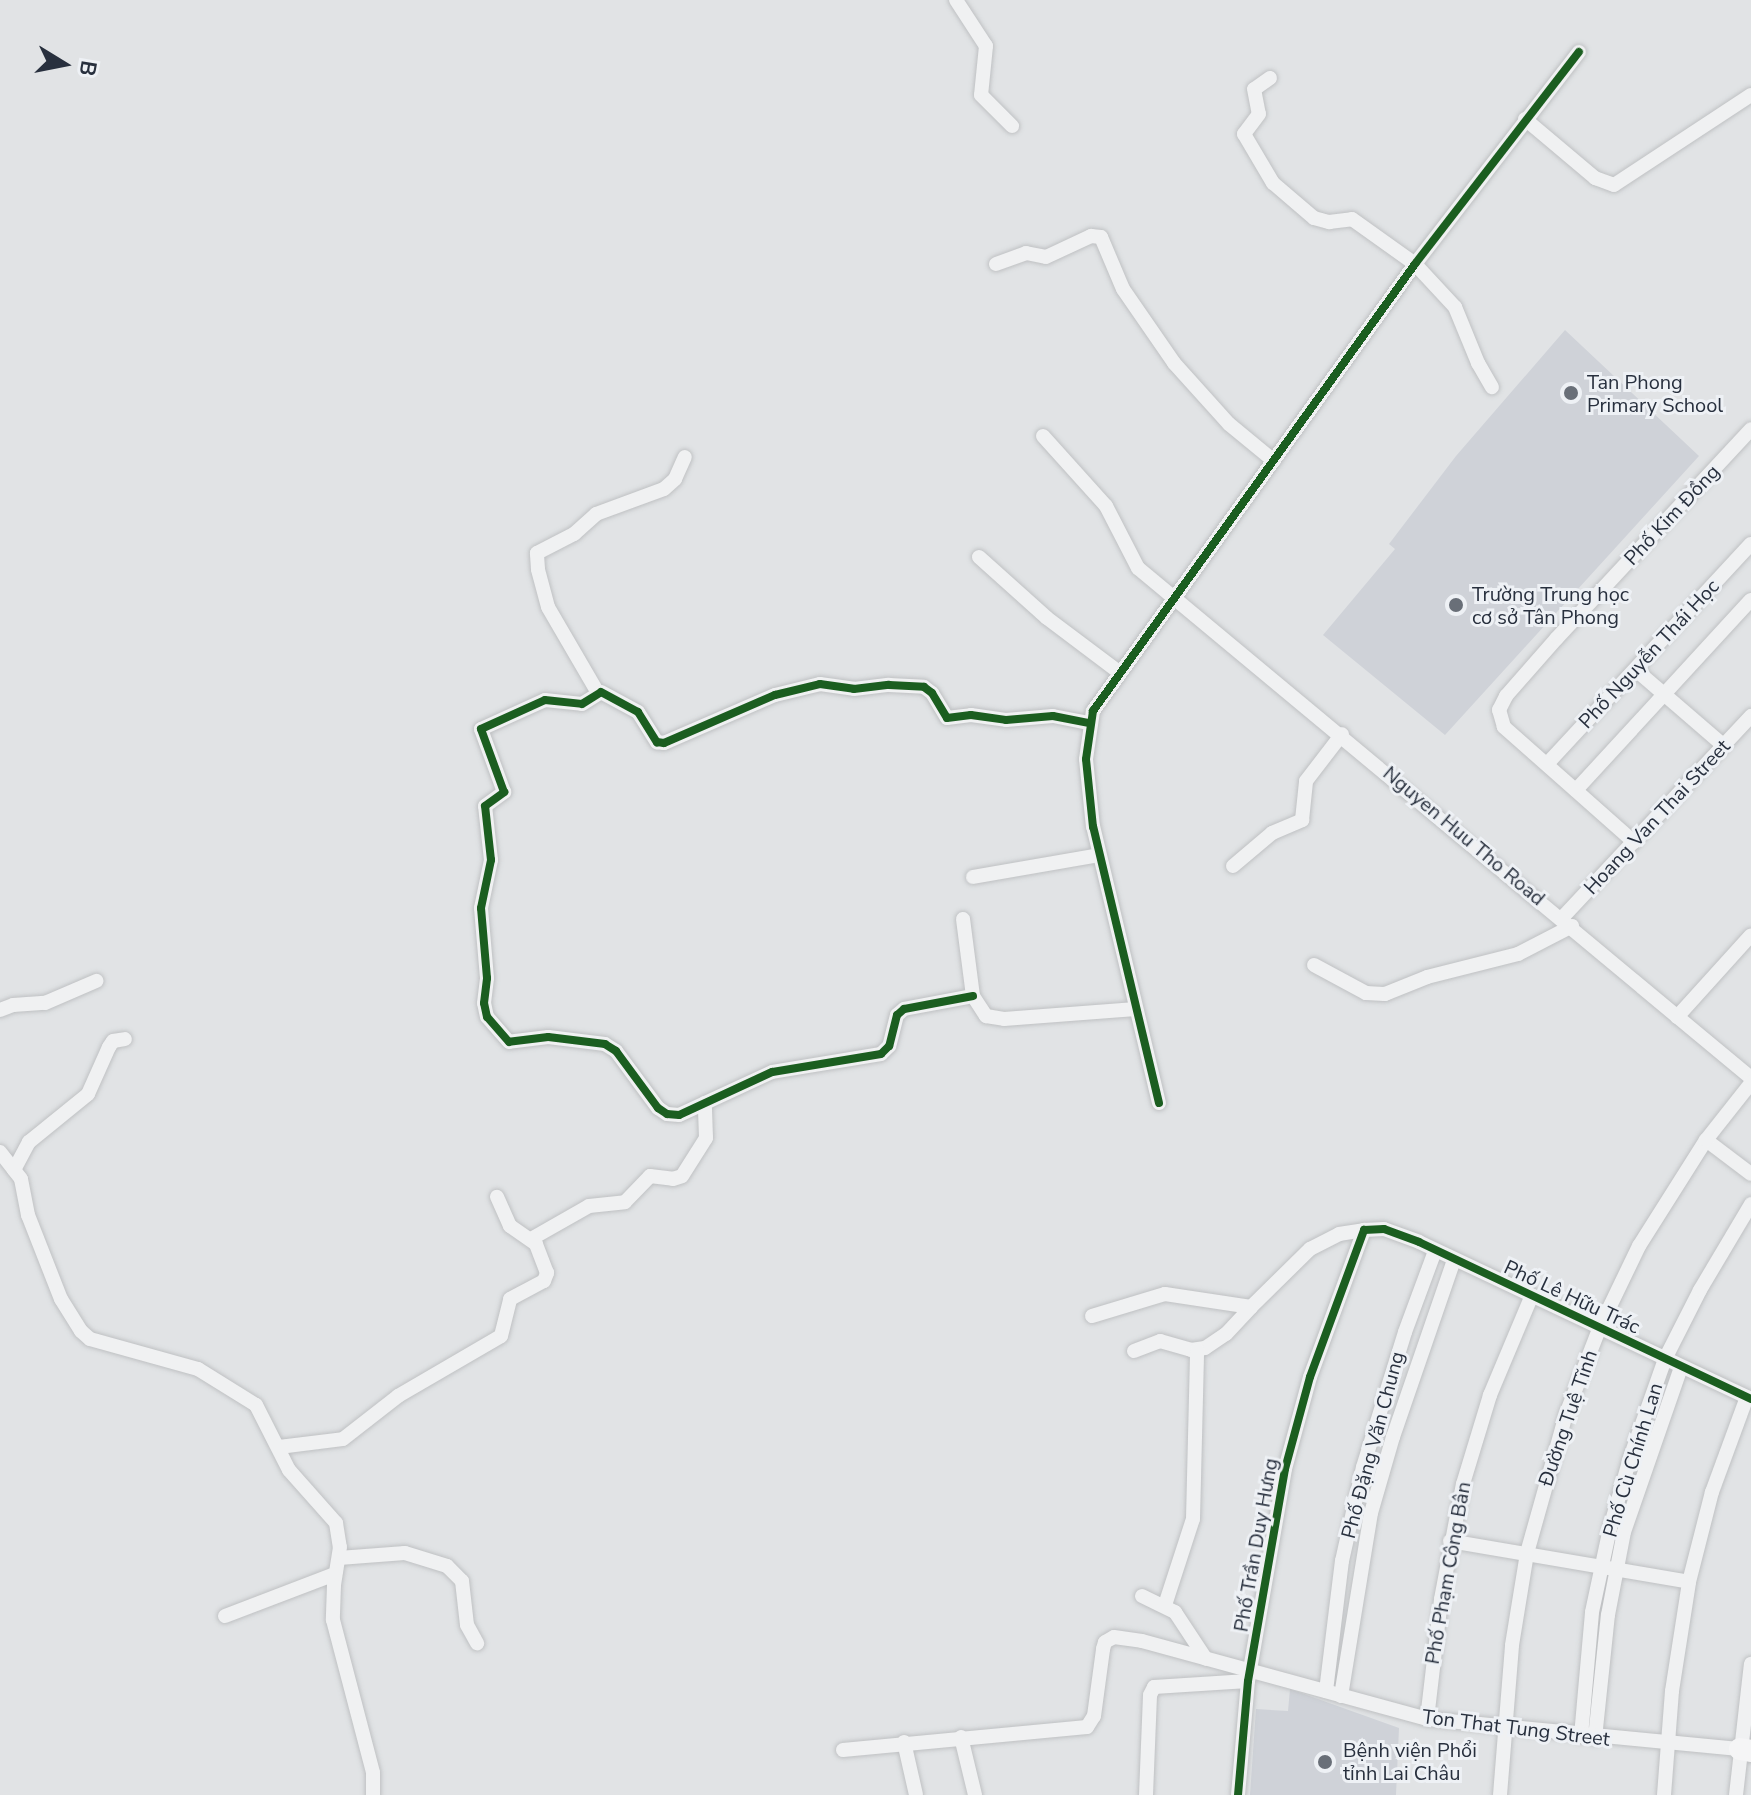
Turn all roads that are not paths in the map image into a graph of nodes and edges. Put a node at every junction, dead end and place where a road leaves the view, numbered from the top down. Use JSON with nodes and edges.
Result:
{"nodes":[{"id":1,"x":956,"y":0,"type":"edge"},
{"id":2,"x":1579,"y":52,"type":"dead end"},
{"id":3,"x":1270,"y":78,"type":"dead end"},
{"id":4,"x":1751,"y":95,"type":"edge"},
{"id":5,"x":1525,"y":119,"type":"junction"},
{"id":6,"x":1012,"y":126,"type":"dead end"},
{"id":7,"x":996,"y":264,"type":"dead end"},
{"id":8,"x":1415,"y":264,"type":"junction"},
{"id":9,"x":1492,"y":387,"type":"dead end"},
{"id":10,"x":1751,"y":429,"type":"edge"},
{"id":11,"x":1043,"y":436,"type":"dead end"},
{"id":12,"x":685,"y":457,"type":"dead end"},
{"id":13,"x":1274,"y":461,"type":"junction"},
{"id":14,"x":1751,"y":544,"type":"edge"},
{"id":15,"x":979,"y":557,"type":"dead end"},
{"id":16,"x":1175,"y":598,"type":"junction"},
{"id":17,"x":1751,"y":600,"type":"edge"},
{"id":18,"x":1636,"y":670,"type":"junction"},
{"id":19,"x":1119,"y":672,"type":"junction"},
{"id":20,"x":598,"y":693,"type":"junction"},
{"id":21,"x":1665,"y":695,"type":"junction"},
{"id":22,"x":1751,"y":716,"type":"edge"},
{"id":23,"x":1089,"y":723,"type":"junction"},
{"id":24,"x":1342,"y":734,"type":"junction"},
{"id":25,"x":1723,"y":745,"type":"junction"},
{"id":26,"x":1547,"y":764,"type":"junction"},
{"id":27,"x":1576,"y":790,"type":"junction"},
{"id":28,"x":1634,"y":842,"type":"junction"},
{"id":29,"x":1099,"y":855,"type":"junction"},
{"id":30,"x":1233,"y":866,"type":"dead end"},
{"id":31,"x":973,"y":877,"type":"dead end"},
{"id":32,"x":963,"y":919,"type":"dead end"},
{"id":33,"x":1567,"y":922,"type":"junction"},
{"id":34,"x":1751,"y":935,"type":"edge"},
{"id":35,"x":1314,"y":965,"type":"dead end"},
{"id":36,"x":96,"y":981,"type":"dead end"},
{"id":37,"x":973,"y":996,"type":"junction"},
{"id":38,"x":1136,"y":1009,"type":"junction"},
{"id":39,"x":0,"y":1010,"type":"edge"},
{"id":40,"x":1677,"y":1017,"type":"junction"},
{"id":41,"x":125,"y":1039,"type":"dead end"},
{"id":42,"x":1751,"y":1080,"type":"edge"},
{"id":43,"x":705,"y":1103,"type":"junction"},
{"id":44,"x":1159,"y":1103,"type":"dead end"},
{"id":45,"x":1706,"y":1140,"type":"junction"},
{"id":46,"x":0,"y":1152,"type":"edge"},
{"id":47,"x":14,"y":1170,"type":"junction"},
{"id":48,"x":1751,"y":1174,"type":"edge"},
{"id":49,"x":497,"y":1197,"type":"dead end"},
{"id":50,"x":1751,"y":1204,"type":"edge"},
{"id":51,"x":1371,"y":1229,"type":"junction"},
{"id":52,"x":531,"y":1239,"type":"junction"},
{"id":53,"x":1435,"y":1251,"type":"junction"},
{"id":54,"x":1454,"y":1260,"type":"junction"},
{"id":55,"x":1532,"y":1295,"type":"junction"},
{"id":56,"x":1251,"y":1307,"type":"junction"},
{"id":57,"x":1092,"y":1316,"type":"dead end"},
{"id":58,"x":1600,"y":1327,"type":"junction"},
{"id":59,"x":1197,"y":1350,"type":"junction"},
{"id":60,"x":1134,"y":1351,"type":"dead end"},
{"id":61,"x":1665,"y":1359,"type":"junction"},
{"id":62,"x":1681,"y":1367,"type":"junction"},
{"id":63,"x":1749,"y":1398,"type":"edge"},
{"id":64,"x":279,"y":1447,"type":"junction"},
{"id":65,"x":1363,"y":1467,"type":"junction"},
{"id":66,"x":1383,"y":1472,"type":"junction"},
{"id":67,"x":1450,"y":1541,"type":"junction"},
{"id":68,"x":1527,"y":1553,"type":"junction"},
{"id":69,"x":339,"y":1558,"type":"junction"},
{"id":70,"x":1608,"y":1567,"type":"junction"},
{"id":71,"x":335,"y":1574,"type":"junction"},
{"id":72,"x":1689,"y":1582,"type":"junction"},
{"id":73,"x":1142,"y":1596,"type":"dead end"},
{"id":74,"x":1165,"y":1605,"type":"junction"},
{"id":75,"x":225,"y":1616,"type":"dead end"},
{"id":76,"x":477,"y":1643,"type":"dead end"},
{"id":77,"x":1206,"y":1659,"type":"junction"},
{"id":78,"x":1751,"y":1664,"type":"edge"},
{"id":79,"x":1249,"y":1676,"type":"junction"},
{"id":80,"x":1326,"y":1691,"type":"junction"},
{"id":81,"x":1341,"y":1696,"type":"junction"},
{"id":82,"x":1427,"y":1719,"type":"junction"},
{"id":83,"x":1503,"y":1729,"type":"junction"},
{"id":84,"x":961,"y":1737,"type":"junction"},
{"id":85,"x":1588,"y":1737,"type":"junction"},
{"id":86,"x":904,"y":1742,"type":"junction"},
{"id":87,"x":1668,"y":1743,"type":"junction"},
{"id":88,"x":843,"y":1750,"type":"dead end"},
{"id":89,"x":1745,"y":1750,"type":"edge"},
{"id":90,"x":373,"y":1795,"type":"edge"},
{"id":91,"x":916,"y":1795,"type":"edge"},
{"id":92,"x":975,"y":1795,"type":"edge"},
{"id":93,"x":1146,"y":1795,"type":"edge"},
{"id":94,"x":1238,"y":1795,"type":"edge"},
{"id":95,"x":1500,"y":1795,"type":"edge"},
{"id":96,"x":1664,"y":1795,"type":"edge"},
{"id":97,"x":1736,"y":1795,"type":"edge"}],
"edges":[{"from":1,"to":6,"type":"street"},
{"from":2,"to":5,"type":"street"},
{"from":3,"to":8,"type":"street"},
{"from":4,"to":5,"type":"street"},
{"from":5,"to":8,"type":"street"},
{"from":7,"to":13,"type":"street"},
{"from":8,"to":9,"type":"street"},
{"from":8,"to":13,"type":"street"},
{"from":10,"to":26,"type":"street","name":"Phố Kim Đồng"},
{"from":11,"to":16,"type":"street","name":"Nguyen Huu Tho Road"},
{"from":12,"to":20,"type":"street"},
{"from":13,"to":16,"type":"street"},
{"from":14,"to":18,"type":"street","name":"Phố Nguyễn Thái Học"},
{"from":15,"to":19,"type":"street"},
{"from":16,"to":19,"type":"street"},
{"from":16,"to":24,"type":"street","name":"Nguyen Huu Tho Road"},
{"from":17,"to":21,"type":"street","name":"Phố Nguyễn Thái Học"},
{"from":18,"to":21,"type":"street"},
{"from":18,"to":26,"type":"street","name":"Phố Nguyễn Thái Học"},
{"from":19,"to":23,"type":"street"},
{"from":20,"to":23,"type":"street"},
{"from":20,"to":43,"type":"street"},
{"from":21,"to":25,"type":"street"},
{"from":21,"to":27,"type":"street","name":"Phố Nguyễn Thái Học"},
{"from":22,"to":25,"type":"street","name":"Hoang Van Thai Street"},
{"from":23,"to":29,"type":"street"},
{"from":24,"to":30,"type":"street"},
{"from":24,"to":33,"type":"street","name":"Nguyen Huu Tho Road"},
{"from":25,"to":28,"type":"street","name":"Hoang Van Thai Street"},
{"from":26,"to":27,"type":"street"},
{"from":27,"to":28,"type":"street"},
{"from":28,"to":33,"type":"street","name":"Hoang Van Thai Street"},
{"from":29,"to":31,"type":"street"},
{"from":29,"to":38,"type":"street"},
{"from":32,"to":37,"type":"street"},
{"from":33,"to":35,"type":"street","name":"Hoang Van Thai Street"},
{"from":33,"to":40,"type":"street","name":"Nguyen Huu Tho Road"},
{"from":34,"to":40,"type":"street"},
{"from":36,"to":39,"type":"street"},
{"from":37,"to":38,"type":"street"},
{"from":37,"to":43,"type":"street"},
{"from":38,"to":44,"type":"street"},
{"from":40,"to":42,"type":"street","name":"Nguyen Huu Tho Road"},
{"from":41,"to":47,"type":"street"},
{"from":42,"to":45,"type":"street","name":"Đường Tuệ Tĩnh"},
{"from":43,"to":52,"type":"street"},
{"from":45,"to":48,"type":"street"},
{"from":45,"to":58,"type":"street","name":"Đường Tuệ Tĩnh"},
{"from":46,"to":47,"type":"street"},
{"from":47,"to":64,"type":"street"},
{"from":49,"to":52,"type":"street"},
{"from":50,"to":61,"type":"street","name":"Phố Cù Chính Lan"},
{"from":51,"to":53,"type":"street","name":"Phố Lê Hữu Trác"},
{"from":51,"to":56,"type":"street"},
{"from":51,"to":79,"type":"street","name":"Phố Trần Duy Hưng"},
{"from":52,"to":64,"type":"street"},
{"from":53,"to":54,"type":"street","name":"Phố Lê Hữu Trác"},
{"from":53,"to":65,"type":"street","name":"Phố Đặng Văn Chung"},
{"from":54,"to":55,"type":"street","name":"Phố Lê Hữu Trác"},
{"from":54,"to":66,"type":"street","name":"Phố Đặng Văn Chung"},
{"from":55,"to":58,"type":"street","name":"Phố Lê Hữu Trác"},
{"from":55,"to":67,"type":"street","name":"Phố Phạm Công Bân"},
{"from":56,"to":57,"type":"street"},
{"from":56,"to":59,"type":"street"},
{"from":58,"to":61,"type":"street","name":"Phố Lê Hữu Trác"},
{"from":58,"to":68,"type":"street","name":"Đường Tuệ Tĩnh"},
{"from":59,"to":60,"type":"street"},
{"from":59,"to":74,"type":"street"},
{"from":61,"to":62,"type":"street","name":"Phố Lê Hữu Trác"},
{"from":61,"to":70,"type":"street","name":"Phố Cù Chính Lan"},
{"from":62,"to":63,"type":"street","name":"Phố Lê Hữu Trác"},
{"from":62,"to":70,"type":"street","name":"Phố Cù Chính Lan"},
{"from":63,"to":72,"type":"street"},
{"from":64,"to":69,"type":"street"},
{"from":65,"to":66,"type":"street"},
{"from":65,"to":80,"type":"street","name":"Phố Đặng Văn Chung"},
{"from":66,"to":81,"type":"street","name":"Phố Đặng Văn Chung"},
{"from":67,"to":68,"type":"street"},
{"from":67,"to":82,"type":"street","name":"Phố Phạm Công Bân"},
{"from":68,"to":70,"type":"street"},
{"from":68,"to":83,"type":"street","name":"Đường Tuệ Tĩnh"},
{"from":69,"to":71,"type":"street"},
{"from":69,"to":76,"type":"street"},
{"from":70,"to":72,"type":"street"},
{"from":70,"to":85,"type":"street","name":"Phố Cù Chính Lan"},
{"from":71,"to":75,"type":"street"},
{"from":71,"to":90,"type":"street"},
{"from":72,"to":87,"type":"street"},
{"from":73,"to":74,"type":"street"},
{"from":74,"to":77,"type":"street"},
{"from":77,"to":79,"type":"street","name":"Ton That Tung Street"},
{"from":77,"to":84,"type":"street","name":"Ton That Tung Street"},
{"from":78,"to":89,"type":"street"},
{"from":79,"to":80,"type":"street","name":"Ton That Tung Street"},
{"from":79,"to":93,"type":"street"},
{"from":79,"to":94,"type":"street","name":"Phố Trần Duy Hưng"},
{"from":80,"to":81,"type":"street","name":"Ton That Tung Street"},
{"from":81,"to":82,"type":"street","name":"Ton That Tung Street"},
{"from":82,"to":83,"type":"street","name":"Ton That Tung Street"},
{"from":83,"to":85,"type":"street","name":"Ton That Tung Street"},
{"from":83,"to":95,"type":"street","name":"Đường Tuệ Tĩnh"},
{"from":84,"to":86,"type":"street"},
{"from":84,"to":92,"type":"street"},
{"from":85,"to":87,"type":"street","name":"Ton That Tung Street"},
{"from":86,"to":88,"type":"street"},
{"from":86,"to":91,"type":"street"},
{"from":87,"to":89,"type":"street","name":"Ton That Tung Street"},
{"from":87,"to":96,"type":"street"},
{"from":89,"to":97,"type":"street"}]}
